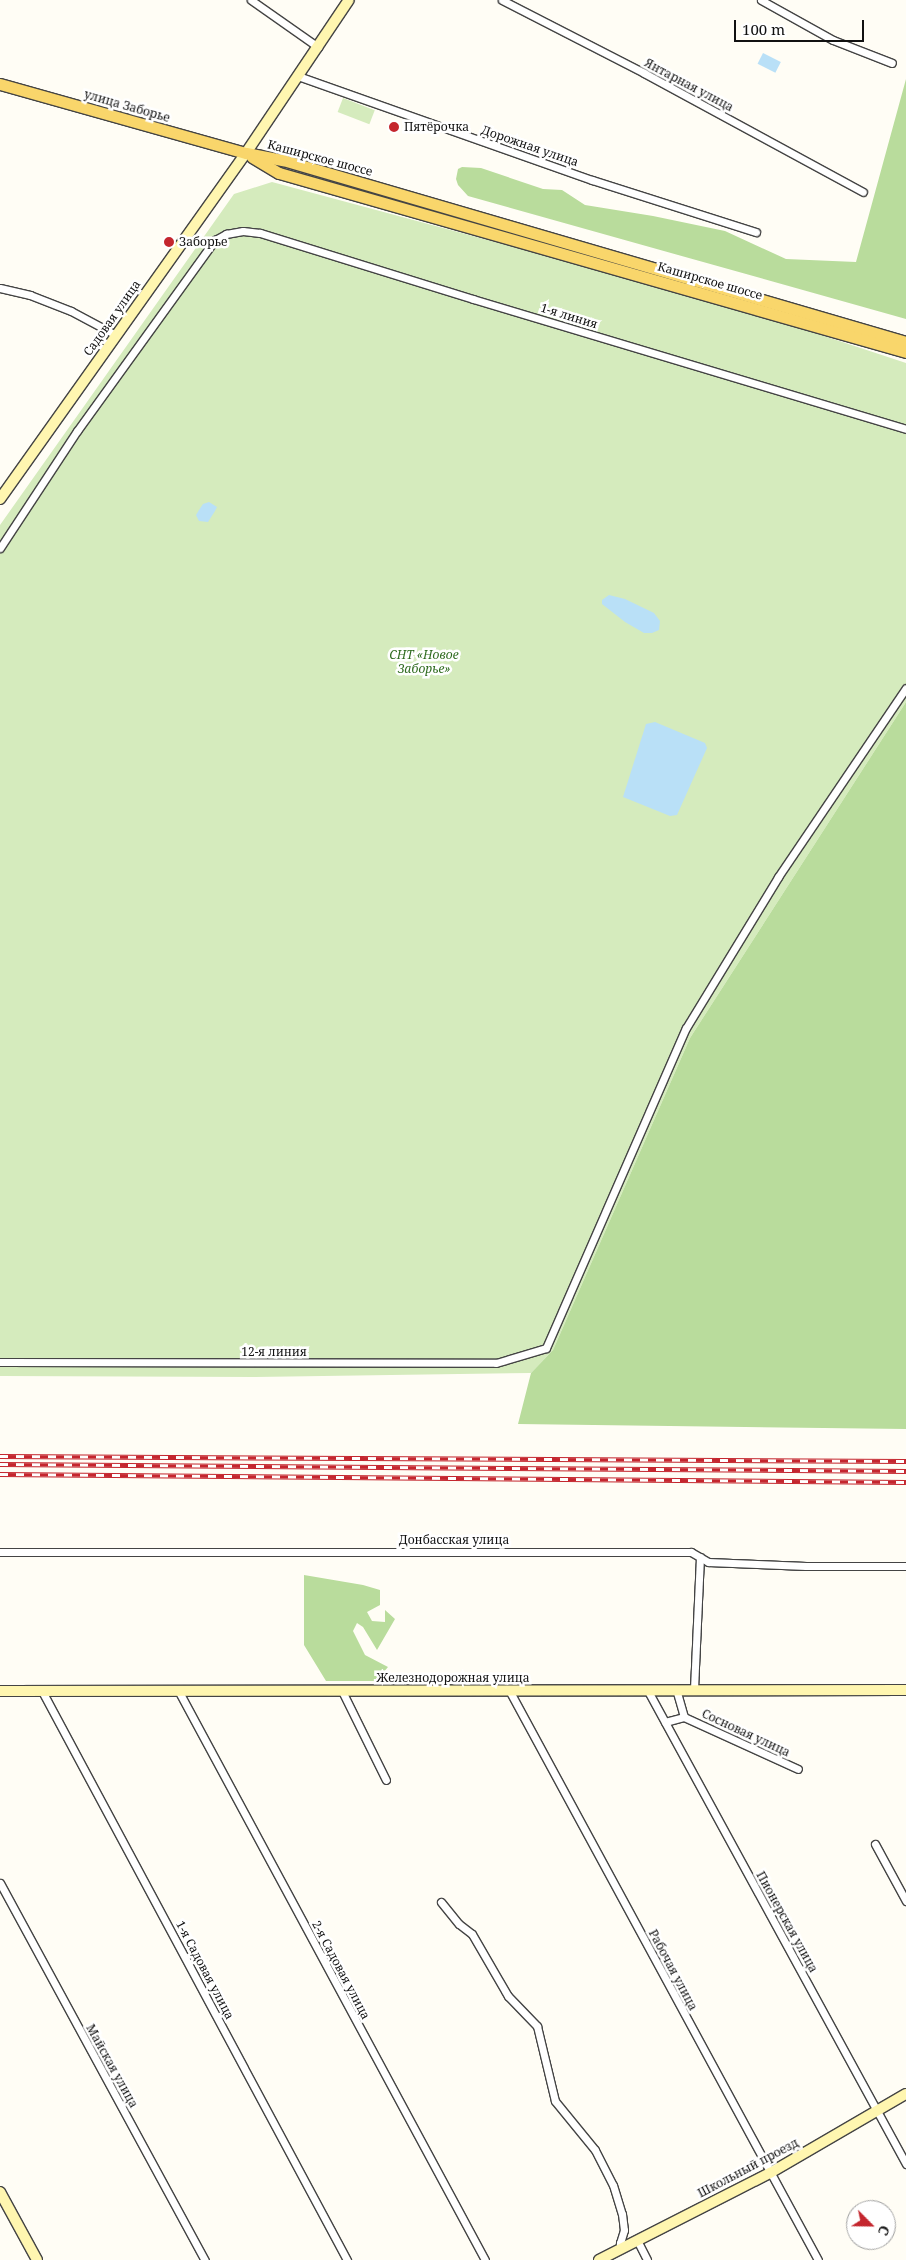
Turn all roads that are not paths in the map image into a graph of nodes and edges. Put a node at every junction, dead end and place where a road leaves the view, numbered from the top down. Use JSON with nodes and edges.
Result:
{"nodes":[{"id":1,"x":251,"y":0,"type":"edge"},
{"id":2,"x":349,"y":0,"type":"edge"},
{"id":3,"x":502,"y":0,"type":"edge"},
{"id":4,"x":761,"y":0,"type":"edge"},
{"id":5,"x":318,"y":47,"type":"junction"},
{"id":6,"x":892,"y":62,"type":"dead end"},
{"id":7,"x":298,"y":76,"type":"junction"},
{"id":8,"x":0,"y":84,"type":"edge"},
{"id":9,"x":246,"y":154,"type":"junction"},
{"id":10,"x":863,"y":192,"type":"dead end"},
{"id":11,"x":756,"y":232,"type":"dead end"},
{"id":12,"x":0,"y":288,"type":"edge"},
{"id":13,"x":116,"y":335,"type":"junction"},
{"id":14,"x":906,"y":342,"type":"edge"},
{"id":15,"x":906,"y":352,"type":"edge"},
{"id":16,"x":906,"y":429,"type":"edge"},
{"id":17,"x":0,"y":498,"type":"edge"},
{"id":18,"x":0,"y":548,"type":"edge"},
{"id":19,"x":906,"y":688,"type":"edge"},
{"id":20,"x":0,"y":1362,"type":"edge"},
{"id":21,"x":0,"y":1552,"type":"edge"},
{"id":22,"x":700,"y":1557,"type":"junction"},
{"id":23,"x":906,"y":1566,"type":"edge"},
{"id":24,"x":676,"y":1689,"type":"junction"},
{"id":25,"x":694,"y":1689,"type":"junction"},
{"id":26,"x":178,"y":1690,"type":"junction"},
{"id":27,"x":509,"y":1690,"type":"junction"},
{"id":28,"x":906,"y":1690,"type":"edge"},
{"id":29,"x":0,"y":1691,"type":"edge"},
{"id":30,"x":42,"y":1691,"type":"junction"},
{"id":31,"x":342,"y":1691,"type":"junction"},
{"id":32,"x":648,"y":1691,"type":"junction"},
{"id":33,"x":684,"y":1717,"type":"junction"},
{"id":34,"x":665,"y":1722,"type":"junction"},
{"id":35,"x":798,"y":1769,"type":"dead end"},
{"id":36,"x":386,"y":1780,"type":"dead end"},
{"id":37,"x":875,"y":1844,"type":"dead end"},
{"id":38,"x":0,"y":1883,"type":"edge"},
{"id":39,"x":906,"y":1901,"type":"edge"},
{"id":40,"x":441,"y":1902,"type":"dead end"},
{"id":41,"x":906,"y":2094,"type":"edge"},
{"id":42,"x":877,"y":2110,"type":"junction"},
{"id":43,"x":906,"y":2164,"type":"edge"},
{"id":44,"x":770,"y":2172,"type":"junction"},
{"id":45,"x":0,"y":2192,"type":"edge"},
{"id":46,"x":637,"y":2240,"type":"junction"},
{"id":47,"x":621,"y":2248,"type":"junction"},
{"id":48,"x":37,"y":2260,"type":"edge"},
{"id":49,"x":205,"y":2260,"type":"edge"},
{"id":50,"x":347,"y":2260,"type":"edge"},
{"id":51,"x":486,"y":2260,"type":"edge"},
{"id":52,"x":599,"y":2260,"type":"edge"},
{"id":53,"x":647,"y":2260,"type":"edge"},
{"id":54,"x":818,"y":2260,"type":"edge"}],
"edges":[{"from":1,"to":5,"type":"street"},
{"from":2,"to":5,"type":"street","name":"Садовая улица"},
{"from":3,"to":10,"type":"street","name":"Янтарная улица"},
{"from":4,"to":6,"type":"street"},
{"from":5,"to":7,"type":"street","name":"Садовая улица"},
{"from":7,"to":9,"type":"street","name":"Садовая улица"},
{"from":7,"to":11,"type":"street","name":"Дорожная улица"},
{"from":8,"to":9,"type":"main road","name":"улица Заборье"},
{"from":9,"to":13,"type":"street","name":"Садовая улица"},
{"from":9,"to":14,"type":"main road","name":"Каширское шоссе"},
{"from":9,"to":15,"type":"main road","name":"Каширское шоссе"},
{"from":12,"to":13,"type":"street"},
{"from":13,"to":17,"type":"street","name":"Садовая улица"},
{"from":16,"to":18,"type":"street","name":"1-я линия"},
{"from":19,"to":20,"type":"street","name":"12-я линия"},
{"from":21,"to":22,"type":"street","name":"Донбасская улица"},
{"from":22,"to":23,"type":"street","name":"Донбасская улица"},
{"from":22,"to":25,"type":"street"},
{"from":24,"to":25,"type":"street","name":"Железнодорожная улица"},
{"from":24,"to":32,"type":"street","name":"Железнодорожная улица"},
{"from":24,"to":33,"type":"street","name":"Сосновая улица"},
{"from":25,"to":28,"type":"street","name":"Железнодорожная улица"},
{"from":26,"to":30,"type":"street","name":"Железнодорожная улица"},
{"from":26,"to":31,"type":"street","name":"Железнодорожная улица"},
{"from":26,"to":51,"type":"street","name":"2-я Садовая улица"},
{"from":27,"to":31,"type":"street","name":"Железнодорожная улица"},
{"from":27,"to":32,"type":"street","name":"Железнодорожная улица"},
{"from":27,"to":44,"type":"street","name":"Рабочая улица"},
{"from":29,"to":30,"type":"street","name":"Железнодорожная улица"},
{"from":30,"to":50,"type":"street","name":"1-я Садовая улица"},
{"from":31,"to":36,"type":"street"},
{"from":32,"to":34,"type":"street","name":"Пионерская улица"},
{"from":33,"to":34,"type":"street"},
{"from":33,"to":35,"type":"street","name":"Сосновая улица"},
{"from":34,"to":42,"type":"street","name":"Пионерская улица"},
{"from":37,"to":39,"type":"street"},
{"from":38,"to":49,"type":"street","name":"Майская улица"},
{"from":40,"to":47,"type":"street"},
{"from":41,"to":42,"type":"street","name":"Школьный проезд"},
{"from":42,"to":43,"type":"street","name":"Пионерская улица"},
{"from":42,"to":44,"type":"street","name":"Школьный проезд"},
{"from":44,"to":46,"type":"street","name":"Школьный проезд"},
{"from":44,"to":54,"type":"street","name":"Рабочая улица"},
{"from":45,"to":48,"type":"street"},
{"from":46,"to":47,"type":"street","name":"Школьный проезд"},
{"from":46,"to":53,"type":"street"},
{"from":47,"to":52,"type":"street","name":"Школьный проезд"}]}
